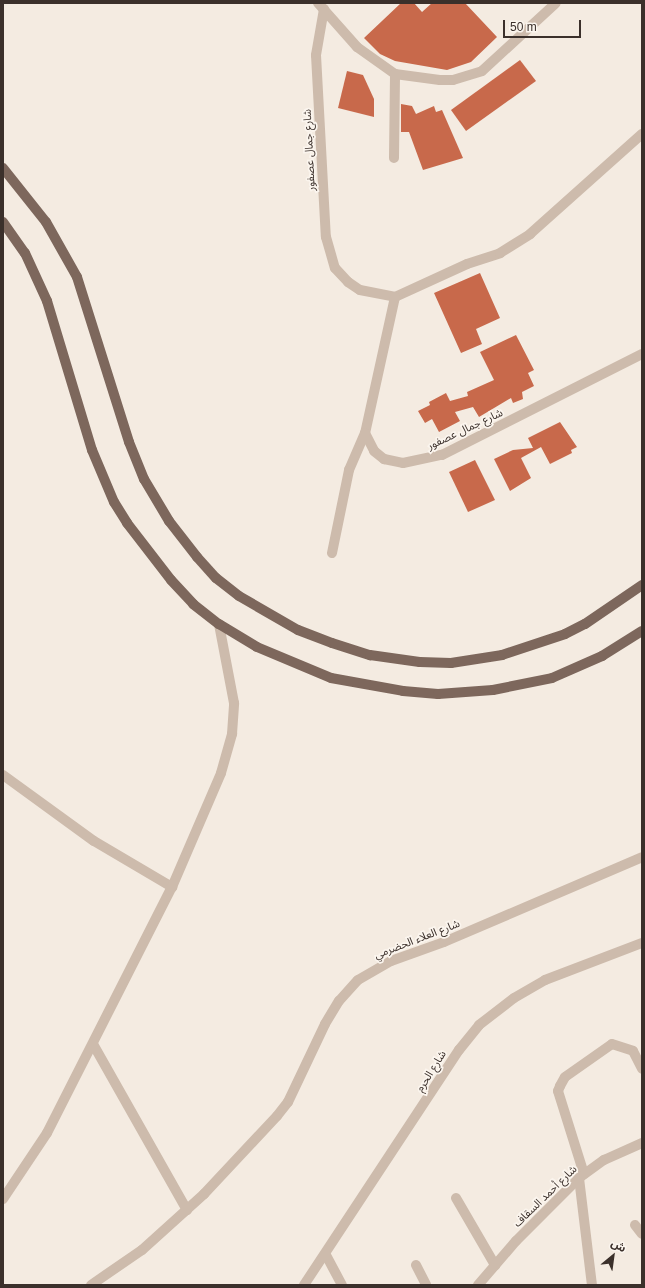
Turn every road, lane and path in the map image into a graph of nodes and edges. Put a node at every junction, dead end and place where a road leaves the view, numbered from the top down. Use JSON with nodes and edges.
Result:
{"nodes":[{"id":1,"x":556,"y":3,"type":"edge"},
{"id":2,"x":321,"y":6,"type":"edge"},
{"id":3,"x":395,"y":74,"type":"junction"},
{"id":4,"x":642,"y":134,"type":"edge"},
{"id":5,"x":394,"y":158,"type":"dead end"},
{"id":6,"x":3,"y":168,"type":"edge"},
{"id":7,"x":3,"y":222,"type":"edge"},
{"id":8,"x":395,"y":297,"type":"junction"},
{"id":9,"x":642,"y":354,"type":"edge"},
{"id":10,"x":365,"y":433,"type":"junction"},
{"id":11,"x":332,"y":553,"type":"dead end"},
{"id":12,"x":642,"y":585,"type":"edge"},
{"id":13,"x":219,"y":624,"type":"junction"},
{"id":14,"x":642,"y":631,"type":"edge"},
{"id":15,"x":3,"y":775,"type":"edge"},
{"id":16,"x":642,"y":857,"type":"edge"},
{"id":17,"x":172,"y":887,"type":"junction"},
{"id":18,"x":642,"y":943,"type":"edge"},
{"id":19,"x":93,"y":1044,"type":"junction"},
{"id":20,"x":642,"y":1069,"type":"edge"},
{"id":21,"x":642,"y":1143,"type":"edge"},
{"id":22,"x":581,"y":1176,"type":"junction"},
{"id":23,"x":456,"y":1198,"type":"dead end"},
{"id":24,"x":3,"y":1199,"type":"edge"},
{"id":25,"x":187,"y":1210,"type":"junction"},
{"id":26,"x":635,"y":1225,"type":"dead end"},
{"id":27,"x":642,"y":1234,"type":"edge"},
{"id":28,"x":326,"y":1255,"type":"junction"},
{"id":29,"x":416,"y":1265,"type":"dead end"},
{"id":30,"x":495,"y":1265,"type":"junction"},
{"id":31,"x":91,"y":1285,"type":"edge"},
{"id":32,"x":304,"y":1285,"type":"edge"},
{"id":33,"x":342,"y":1285,"type":"edge"},
{"id":34,"x":426,"y":1285,"type":"edge"},
{"id":35,"x":478,"y":1285,"type":"edge"},
{"id":36,"x":592,"y":1285,"type":"edge"}],
"edges":[{"from":1,"to":3,"type":"street"},
{"from":2,"to":3,"type":"street"},
{"from":2,"to":8,"type":"street","name":"شارع جمال عصفور"},
{"from":3,"to":5,"type":"street"},
{"from":4,"to":8,"type":"street"},
{"from":6,"to":12,"type":"main road"},
{"from":7,"to":13,"type":"main road"},
{"from":8,"to":10,"type":"street"},
{"from":9,"to":10,"type":"street","name":"شارع جمال عصفور"},
{"from":10,"to":11,"type":"street"},
{"from":13,"to":14,"type":"main road"},
{"from":13,"to":17,"type":"street"},
{"from":15,"to":17,"type":"street"},
{"from":16,"to":25,"type":"street","name":"شارع العلاء الحضرمي"},
{"from":17,"to":19,"type":"street"},
{"from":18,"to":28,"type":"street","name":"شارع الحرم"},
{"from":19,"to":24,"type":"street"},
{"from":19,"to":25,"type":"street"},
{"from":20,"to":22,"type":"street"},
{"from":21,"to":22,"type":"street","name":"شارع أحمد السقاف"},
{"from":22,"to":30,"type":"street","name":"شارع أحمد السقاف"},
{"from":22,"to":36,"type":"street"},
{"from":23,"to":30,"type":"street"},
{"from":25,"to":31,"type":"street","name":"شارع العلاء الحضرمي"},
{"from":26,"to":27,"type":"street"},
{"from":28,"to":32,"type":"street","name":"شارع الحرم"},
{"from":28,"to":33,"type":"street"},
{"from":29,"to":34,"type":"street"},
{"from":30,"to":35,"type":"street","name":"شارع أحمد السقاف"}]}
